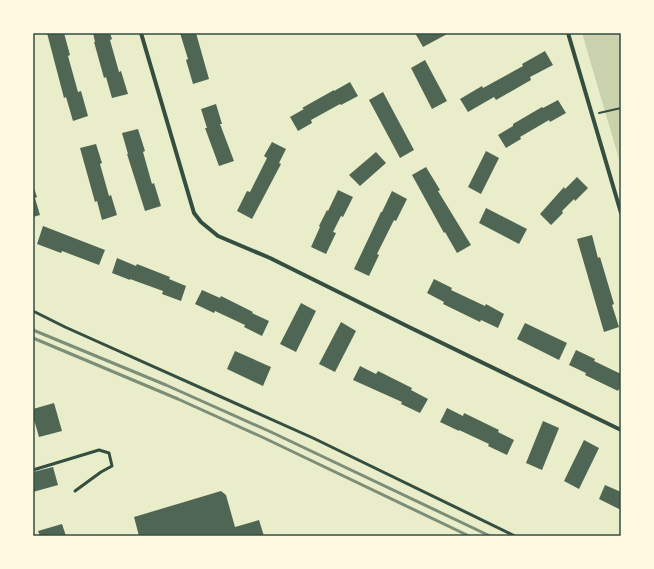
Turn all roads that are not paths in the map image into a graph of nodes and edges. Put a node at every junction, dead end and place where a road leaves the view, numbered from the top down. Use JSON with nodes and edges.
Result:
{"nodes":[{"id":1,"x":140,"y":33,"type":"edge"},
{"id":2,"x":568,"y":33,"type":"edge"},
{"id":3,"x":621,"y":213,"type":"edge"},
{"id":4,"x":33,"y":311,"type":"edge"},
{"id":5,"x":621,"y":430,"type":"edge"},
{"id":6,"x":33,"y":470,"type":"edge"},
{"id":7,"x":75,"y":491,"type":"dead end"},
{"id":8,"x":515,"y":536,"type":"edge"}],
"edges":[{"from":1,"to":5,"type":"street"},
{"from":2,"to":3,"type":"street"},
{"from":4,"to":8,"type":"lane"},
{"from":6,"to":7,"type":"lane"}]}
